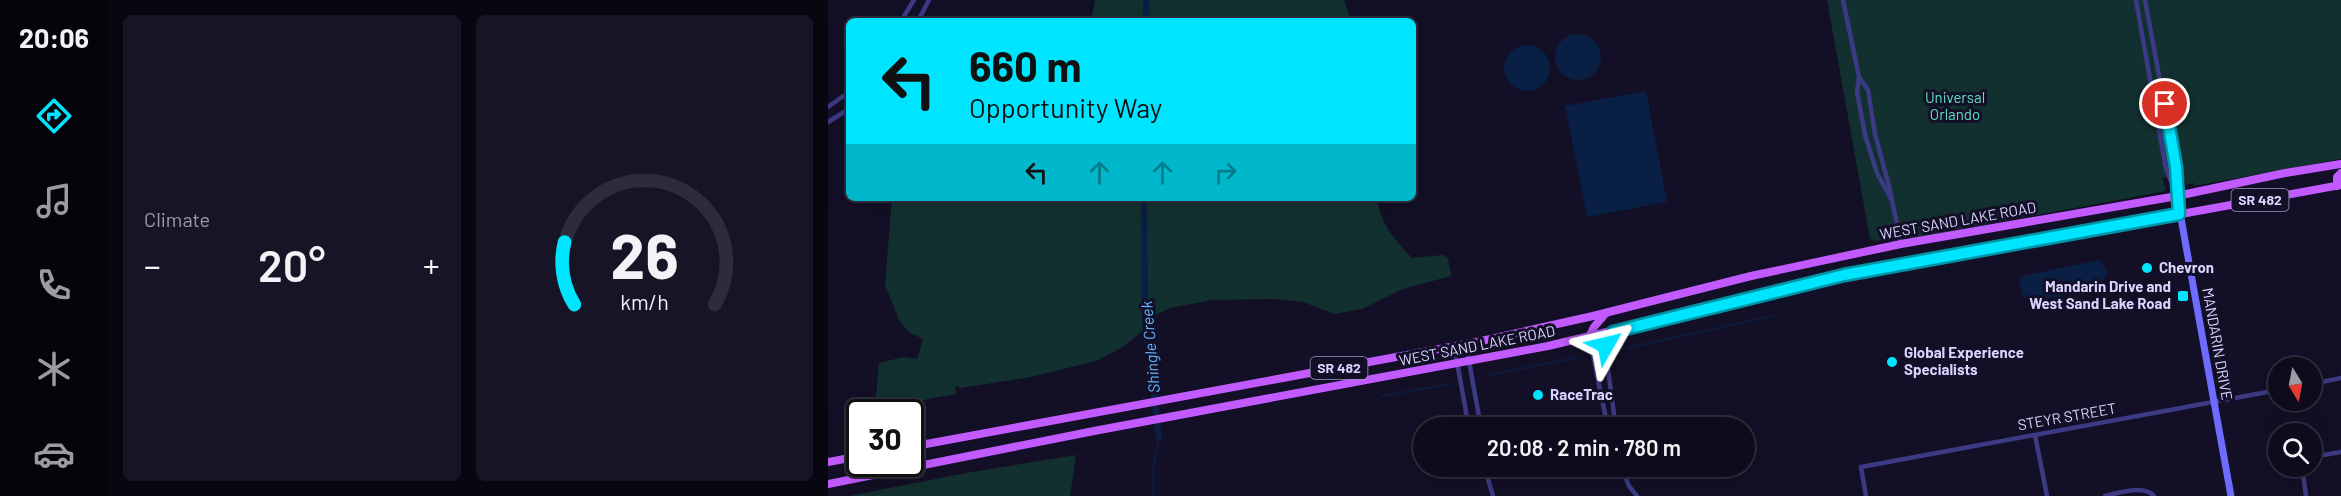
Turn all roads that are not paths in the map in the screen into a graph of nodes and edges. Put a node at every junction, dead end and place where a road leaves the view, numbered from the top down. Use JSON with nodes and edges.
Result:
{"nodes":[{"id":1,"x":914,"y":0,"type":"edge"},
{"id":2,"x":929,"y":0,"type":"edge"},
{"id":3,"x":1843,"y":0,"type":"edge"},
{"id":4,"x":2136,"y":0,"type":"edge"},
{"id":5,"x":2145,"y":0,"type":"edge"},
{"id":6,"x":904,"y":18,"type":"edge"},
{"id":7,"x":920,"y":18,"type":"edge"},
{"id":8,"x":1859,"y":76,"type":"junction"},
{"id":9,"x":846,"y":94,"type":"edge"},
{"id":10,"x":828,"y":107,"type":"edge"},
{"id":11,"x":846,"y":112,"type":"edge"},
{"id":12,"x":828,"y":122,"type":"edge"},
{"id":13,"x":2341,"y":164,"type":"edge"},
{"id":14,"x":2341,"y":173,"type":"edge"},
{"id":15,"x":2339,"y":185,"type":"edge"},
{"id":16,"x":2177,"y":196,"type":"junction"},
{"id":17,"x":1891,"y":199,"type":"junction"},
{"id":18,"x":2179,"y":214,"type":"junction"},
{"id":19,"x":1901,"y":244,"type":"junction"},
{"id":20,"x":1607,"y":312,"type":"junction"},
{"id":21,"x":1613,"y":332,"type":"junction"},
{"id":22,"x":1589,"y":337,"type":"junction"},
{"id":23,"x":1466,"y":344,"type":"junction"},
{"id":24,"x":1454,"y":346,"type":"junction"},
{"id":25,"x":1469,"y":362,"type":"junction"},
{"id":26,"x":1457,"y":364,"type":"junction"},
{"id":27,"x":2341,"y":378,"type":"edge"},
{"id":28,"x":2322,"y":382,"type":"edge"},
{"id":29,"x":2268,"y":392,"type":"edge"},
{"id":30,"x":2214,"y":402,"type":"junction"},
{"id":31,"x":1479,"y":414,"type":"junction"},
{"id":32,"x":1467,"y":416,"type":"joint"},
{"id":33,"x":1479,"y":417,"type":"edge"},
{"id":34,"x":1606,"y":417,"type":"edge"},
{"id":35,"x":1614,"y":417,"type":"edge"},
{"id":36,"x":2035,"y":435,"type":"junction"},
{"id":37,"x":924,"y":444,"type":"edge"},
{"id":38,"x":2341,"y":452,"type":"edge"},
{"id":39,"x":2322,"y":455,"type":"edge"},
{"id":40,"x":846,"y":459,"type":"edge"},
{"id":41,"x":828,"y":462,"type":"edge"},
{"id":42,"x":1487,"y":477,"type":"edge"},
{"id":43,"x":1625,"y":477,"type":"edge"},
{"id":44,"x":2303,"y":477,"type":"edge"},
{"id":45,"x":828,"y":484,"type":"edge"},
{"id":46,"x":1492,"y":496,"type":"edge"},
{"id":47,"x":1637,"y":496,"type":"edge"},
{"id":48,"x":1866,"y":496,"type":"edge"},
{"id":49,"x":2047,"y":496,"type":"edge"},
{"id":50,"x":2104,"y":496,"type":"edge"},
{"id":51,"x":2154,"y":496,"type":"edge"},
{"id":52,"x":2231,"y":496,"type":"edge"},
{"id":53,"x":2306,"y":496,"type":"edge"}],
"edges":[{"from":1,"to":6,"type":"street"},
{"from":2,"to":7,"type":"street"},
{"from":3,"to":8,"type":"street"},
{"from":4,"to":16,"type":"street"},
{"from":5,"to":16,"type":"street"},
{"from":8,"to":17,"type":"street"},
{"from":8,"to":17,"type":"street"},
{"from":9,"to":10,"type":"street"},
{"from":11,"to":12,"type":"street"},
{"from":13,"to":16,"type":"main road","name":"WEST SAND LAKE ROAD","number":"SR 482"},
{"from":14,"to":15,"type":"main road"},
{"from":15,"to":18,"type":"main road","name":"WEST SAND LAKE ROAD","number":"SR 482"},
{"from":16,"to":18,"type":"street","name":"MANDARIN DRIVE"},
{"from":16,"to":19,"type":"main road","name":"WEST SAND LAKE ROAD","number":"SR 482"},
{"from":17,"to":19,"type":"street"},
{"from":18,"to":21,"type":"main road","name":"WEST SAND LAKE ROAD","number":"SR 482"},
{"from":18,"to":30,"type":"street","name":"MANDARIN DRIVE"},
{"from":19,"to":20,"type":"main road","name":"WEST SAND LAKE ROAD","number":"SR 482"},
{"from":20,"to":22,"type":"main road"},
{"from":20,"to":23,"type":"main road","name":"WEST SAND LAKE ROAD","number":"SR 482"},
{"from":21,"to":22,"type":"main road","name":"WEST SAND LAKE ROAD","number":"SR 482"},
{"from":21,"to":35,"type":"street"},
{"from":22,"to":25,"type":"main road","name":"WEST SAND LAKE ROAD","number":"SR 482"},
{"from":22,"to":34,"type":"street"},
{"from":23,"to":24,"type":"main road","name":"WEST SAND LAKE ROAD","number":"SR 482"},
{"from":23,"to":25,"type":"street"},
{"from":24,"to":26,"type":"street"},
{"from":24,"to":37,"type":"main road","name":"WEST SAND LAKE ROAD","number":"SR 482"},
{"from":25,"to":26,"type":"main road","name":"WEST SAND LAKE ROAD","number":"SR 482"},
{"from":25,"to":31,"type":"street"},
{"from":26,"to":32,"type":"street"},
{"from":26,"to":45,"type":"main road","name":"WEST SAND LAKE ROAD","number":"SR 482"},
{"from":27,"to":28,"type":"street"},
{"from":29,"to":30,"type":"street","name":"STEYR STREET"},
{"from":30,"to":36,"type":"street","name":"STEYR STREET"},
{"from":30,"to":52,"type":"street","name":"MANDARIN DRIVE"},
{"from":31,"to":32,"type":"street"},
{"from":31,"to":33,"type":"street"},
{"from":36,"to":48,"type":"street","name":"STEYR STREET"},
{"from":36,"to":49,"type":"street"},
{"from":38,"to":39,"type":"street"},
{"from":40,"to":41,"type":"main road"},
{"from":42,"to":46,"type":"street"},
{"from":43,"to":47,"type":"street"},
{"from":44,"to":53,"type":"street"},
{"from":50,"to":51,"type":"street"}]}
